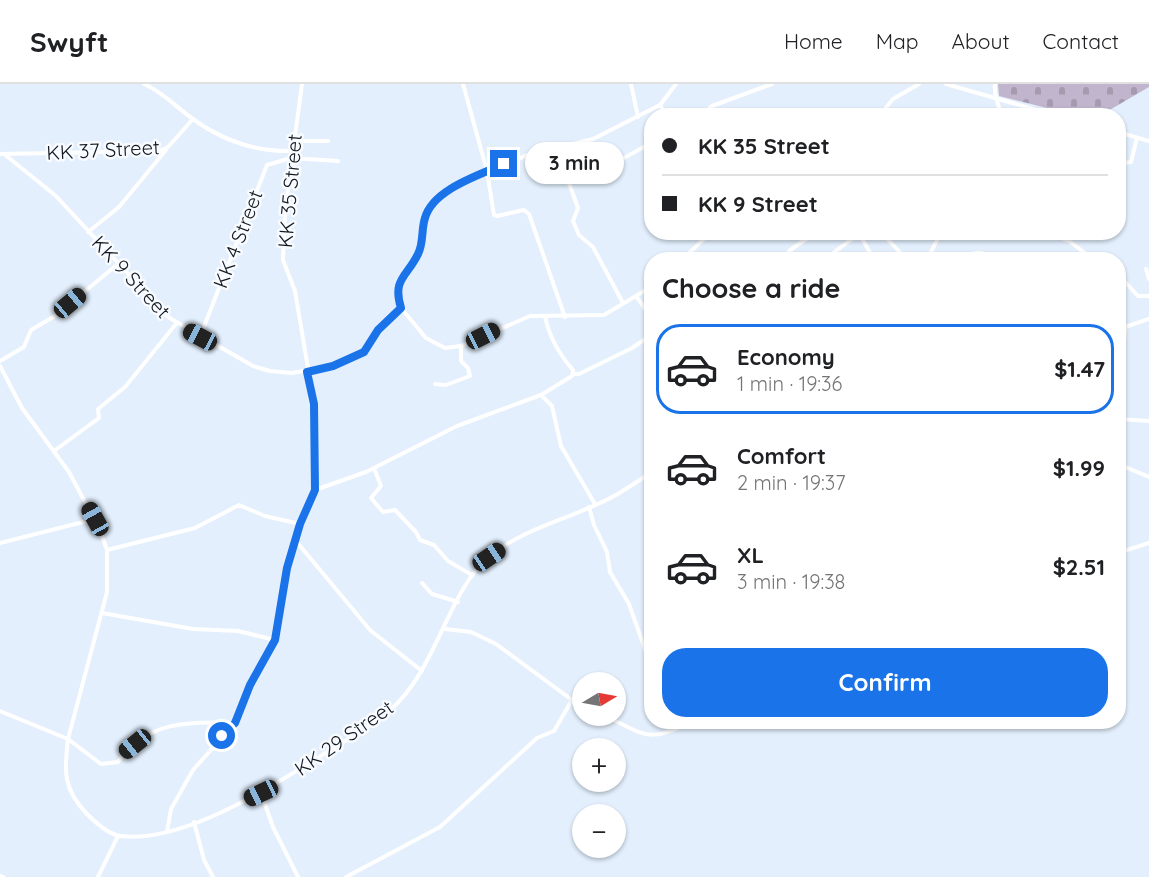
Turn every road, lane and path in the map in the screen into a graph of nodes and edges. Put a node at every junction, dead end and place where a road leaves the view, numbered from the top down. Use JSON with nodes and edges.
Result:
{"nodes":[{"id":1,"x":144,"y":84,"type":"edge"},
{"id":2,"x":302,"y":84,"type":"edge"},
{"id":3,"x":463,"y":84,"type":"edge"},
{"id":4,"x":631,"y":84,"type":"edge"},
{"id":5,"x":676,"y":84,"type":"edge"},
{"id":6,"x":772,"y":84,"type":"edge"},
{"id":7,"x":919,"y":84,"type":"edge"},
{"id":8,"x":946,"y":84,"type":"edge"},
{"id":9,"x":995,"y":84,"type":"edge"},
{"id":10,"x":765,"y":85,"type":"edge"},
{"id":11,"x":957,"y":86,"type":"edge"},
{"id":12,"x":994,"y":98,"type":"junction"},
{"id":13,"x":660,"y":105,"type":"junction"},
{"id":14,"x":654,"y":108,"type":"edge"},
{"id":15,"x":662,"y":108,"type":"edge"},
{"id":16,"x":710,"y":108,"type":"edge"},
{"id":17,"x":886,"y":108,"type":"edge"},
{"id":18,"x":1000,"y":108,"type":"edge"},
{"id":19,"x":1030,"y":108,"type":"edge"},
{"id":20,"x":644,"y":114,"type":"edge"},
{"id":21,"x":638,"y":117,"type":"junction"},
{"id":22,"x":193,"y":119,"type":"junction"},
{"id":23,"x":1126,"y":135,"type":"edge"},
{"id":24,"x":1137,"y":138,"type":"junction"},
{"id":25,"x":293,"y":141,"type":"junction"},
{"id":26,"x":328,"y":141,"type":"dead end"},
{"id":27,"x":1149,"y":141,"type":"edge"},
{"id":28,"x":573,"y":144,"type":"junction"},
{"id":29,"x":168,"y":147,"type":"junction"},
{"id":30,"x":644,"y":147,"type":"edge"},
{"id":31,"x":292,"y":151,"type":"junction"},
{"id":32,"x":2,"y":154,"type":"edge"},
{"id":33,"x":291,"y":158,"type":"junction"},
{"id":34,"x":338,"y":161,"type":"dead end"},
{"id":35,"x":1126,"y":163,"type":"edge"},
{"id":36,"x":487,"y":171,"type":"junction"},
{"id":37,"x":581,"y":174,"type":"junction"},
{"id":38,"x":88,"y":232,"type":"junction"},
{"id":39,"x":703,"y":240,"type":"edge"},
{"id":40,"x":805,"y":240,"type":"edge"},
{"id":41,"x":851,"y":240,"type":"edge"},
{"id":42,"x":888,"y":240,"type":"edge"},
{"id":43,"x":1066,"y":240,"type":"edge"},
{"id":44,"x":690,"y":252,"type":"edge"},
{"id":45,"x":789,"y":252,"type":"edge"},
{"id":46,"x":835,"y":252,"type":"edge"},
{"id":47,"x":900,"y":252,"type":"edge"},
{"id":48,"x":1083,"y":252,"type":"edge"},
{"id":49,"x":117,"y":264,"type":"junction"},
{"id":50,"x":1146,"y":269,"type":"dead end"},
{"id":51,"x":1149,"y":279,"type":"edge"},
{"id":52,"x":1126,"y":283,"type":"edge"},
{"id":53,"x":644,"y":291,"type":"edge"},
{"id":54,"x":636,"y":296,"type":"junction"},
{"id":55,"x":1149,"y":296,"type":"edge"},
{"id":56,"x":623,"y":303,"type":"junction"},
{"id":57,"x":644,"y":307,"type":"edge"},
{"id":58,"x":401,"y":308,"type":"junction"},
{"id":59,"x":545,"y":316,"type":"junction"},
{"id":60,"x":566,"y":317,"type":"junction"},
{"id":61,"x":1149,"y":319,"type":"edge"},
{"id":62,"x":176,"y":324,"type":"junction"},
{"id":63,"x":1126,"y":326,"type":"edge"},
{"id":64,"x":200,"y":337,"type":"junction"},
{"id":65,"x":644,"y":339,"type":"edge"},
{"id":66,"x":462,"y":346,"type":"junction"},
{"id":67,"x":0,"y":363,"type":"edge"},
{"id":68,"x":307,"y":372,"type":"junction"},
{"id":69,"x":573,"y":374,"type":"junction"},
{"id":70,"x":435,"y":384,"type":"dead end"},
{"id":71,"x":541,"y":395,"type":"junction"},
{"id":72,"x":1126,"y":420,"type":"edge"},
{"id":73,"x":1149,"y":421,"type":"edge"},
{"id":74,"x":54,"y":451,"type":"junction"},
{"id":75,"x":1126,"y":467,"type":"edge"},
{"id":76,"x":374,"y":468,"type":"junction"},
{"id":77,"x":644,"y":477,"type":"edge"},
{"id":78,"x":1149,"y":477,"type":"edge"},
{"id":79,"x":315,"y":490,"type":"junction"},
{"id":80,"x":595,"y":504,"type":"junction"},
{"id":81,"x":589,"y":507,"type":"junction"},
{"id":82,"x":95,"y":519,"type":"junction"},
{"id":83,"x":300,"y":524,"type":"junction"},
{"id":84,"x":296,"y":541,"type":"junction"},
{"id":85,"x":0,"y":543,"type":"edge"},
{"id":86,"x":1149,"y":543,"type":"edge"},
{"id":87,"x":107,"y":550,"type":"junction"},
{"id":88,"x":1126,"y":550,"type":"edge"},
{"id":89,"x":472,"y":575,"type":"junction"},
{"id":90,"x":422,"y":583,"type":"dead end"},
{"id":91,"x":458,"y":602,"type":"junction"},
{"id":92,"x":102,"y":613,"type":"junction"},
{"id":93,"x":445,"y":629,"type":"junction"},
{"id":94,"x":275,"y":640,"type":"junction"},
{"id":95,"x":644,"y":646,"type":"edge"},
{"id":96,"x":422,"y":671,"type":"junction"},
{"id":97,"x":572,"y":700,"type":"joint"},
{"id":98,"x":0,"y":711,"type":"edge"},
{"id":99,"x":235,"y":723,"type":"junction"},
{"id":100,"x":626,"y":726,"type":"edge"},
{"id":101,"x":677,"y":729,"type":"edge"},
{"id":102,"x":68,"y":739,"type":"junction"},
{"id":103,"x":261,"y":793,"type":"junction"},
{"id":104,"x":194,"y":822,"type":"junction"},
{"id":105,"x":167,"y":832,"type":"junction"},
{"id":106,"x":118,"y":836,"type":"junction"},
{"id":107,"x":98,"y":877,"type":"edge"},
{"id":108,"x":213,"y":877,"type":"edge"},
{"id":109,"x":298,"y":877,"type":"edge"},
{"id":110,"x":346,"y":877,"type":"edge"}],
"edges":[{"from":1,"to":22,"type":"street"},
{"from":2,"to":25,"type":"street","name":"KK 35 Street"},
{"from":3,"to":36,"type":"street"},
{"from":4,"to":21,"type":"street"},
{"from":5,"to":13,"type":"street"},
{"from":6,"to":10,"type":"street"},
{"from":7,"to":17,"type":"street"},
{"from":8,"to":11,"type":"street"},
{"from":9,"to":12,"type":"street"},
{"from":10,"to":16,"type":"street"},
{"from":11,"to":12,"type":"street"},
{"from":12,"to":18,"type":"street"},
{"from":12,"to":19,"type":"street"},
{"from":13,"to":14,"type":"street"},
{"from":13,"to":15,"type":"street"},
{"from":20,"to":21,"type":"street"},
{"from":21,"to":28,"type":"street"},
{"from":22,"to":29,"type":"street","name":"KK 37 Street"},
{"from":22,"to":31,"type":"street"},
{"from":23,"to":24,"type":"street"},
{"from":24,"to":27,"type":"street"},
{"from":24,"to":35,"type":"street"},
{"from":25,"to":26,"type":"street"},
{"from":25,"to":31,"type":"street","name":"KK 35 Street"},
{"from":28,"to":36,"type":"street"},
{"from":28,"to":37,"type":"street"},
{"from":29,"to":32,"type":"street","name":"KK 37 Street"},
{"from":29,"to":38,"type":"street"},
{"from":30,"to":37,"type":"street"},
{"from":31,"to":33,"type":"street","name":"KK 35 Street"},
{"from":32,"to":38,"type":"street","name":"KK 9 Street"},
{"from":33,"to":34,"type":"street"},
{"from":33,"to":64,"type":"street","name":"KK 4 Street"},
{"from":33,"to":68,"type":"street","name":"KK 35 Street"},
{"from":36,"to":58,"type":"street"},
{"from":36,"to":60,"type":"street"},
{"from":37,"to":56,"type":"street"},
{"from":38,"to":49,"type":"street","name":"KK 9 Street"},
{"from":39,"to":44,"type":"street"},
{"from":40,"to":45,"type":"street"},
{"from":41,"to":46,"type":"street"},
{"from":42,"to":47,"type":"street"},
{"from":43,"to":48,"type":"street"},
{"from":49,"to":62,"type":"street","name":"KK 9 Street"},
{"from":49,"to":67,"type":"street"},
{"from":50,"to":51,"type":"street"},
{"from":52,"to":55,"type":"street"},
{"from":53,"to":54,"type":"street"},
{"from":54,"to":56,"type":"street"},
{"from":54,"to":57,"type":"street"},
{"from":56,"to":60,"type":"street"},
{"from":58,"to":66,"type":"street"},
{"from":58,"to":68,"type":"street","name":"KK 9 Street"},
{"from":59,"to":60,"type":"street"},
{"from":59,"to":66,"type":"street"},
{"from":59,"to":69,"type":"street"},
{"from":61,"to":63,"type":"street"},
{"from":62,"to":64,"type":"street","name":"KK 9 Street"},
{"from":62,"to":74,"type":"street"},
{"from":64,"to":68,"type":"street","name":"KK 9 Street"},
{"from":65,"to":69,"type":"street"},
{"from":66,"to":70,"type":"street"},
{"from":67,"to":74,"type":"street"},
{"from":68,"to":79,"type":"street","name":"KK 35 Street"},
{"from":69,"to":71,"type":"street"},
{"from":71,"to":76,"type":"street"},
{"from":71,"to":80,"type":"street"},
{"from":72,"to":73,"type":"street"},
{"from":74,"to":82,"type":"street"},
{"from":75,"to":78,"type":"street"},
{"from":76,"to":79,"type":"street"},
{"from":76,"to":89,"type":"street"},
{"from":77,"to":80,"type":"street","name":"KK 29 Street"},
{"from":79,"to":83,"type":"street","name":"KK 35 Street"},
{"from":80,"to":81,"type":"street","name":"KK 29 Street"},
{"from":81,"to":89,"type":"street","name":"KK 29 Street"},
{"from":81,"to":95,"type":"street"},
{"from":82,"to":85,"type":"street"},
{"from":82,"to":87,"type":"street"},
{"from":83,"to":84,"type":"street","name":"KK 35 Street"},
{"from":83,"to":87,"type":"street"},
{"from":84,"to":94,"type":"street","name":"KK 35 Street"},
{"from":84,"to":96,"type":"street"},
{"from":86,"to":88,"type":"street"},
{"from":87,"to":92,"type":"street"},
{"from":89,"to":91,"type":"street","name":"KK 29 Street"},
{"from":90,"to":91,"type":"street"},
{"from":91,"to":93,"type":"street","name":"KK 29 Street"},
{"from":92,"to":94,"type":"street"},
{"from":92,"to":102,"type":"street"},
{"from":93,"to":96,"type":"street","name":"KK 29 Street"},
{"from":93,"to":97,"type":"street"},
{"from":94,"to":99,"type":"street","name":"KK 35 Street"},
{"from":96,"to":103,"type":"street","name":"KK 29 Street"},
{"from":97,"to":110,"type":"street"},
{"from":98,"to":102,"type":"street"},
{"from":99,"to":102,"type":"street"},
{"from":99,"to":105,"type":"street","name":"KK 35 Street"},
{"from":100,"to":101,"type":"street"},
{"from":102,"to":106,"type":"street"},
{"from":103,"to":104,"type":"street","name":"KK 29 Street"},
{"from":103,"to":109,"type":"street"},
{"from":104,"to":105,"type":"street","name":"KK 29 Street"},
{"from":104,"to":108,"type":"street"},
{"from":105,"to":106,"type":"street","name":"KK 29 Street"},
{"from":106,"to":107,"type":"street"}]}
